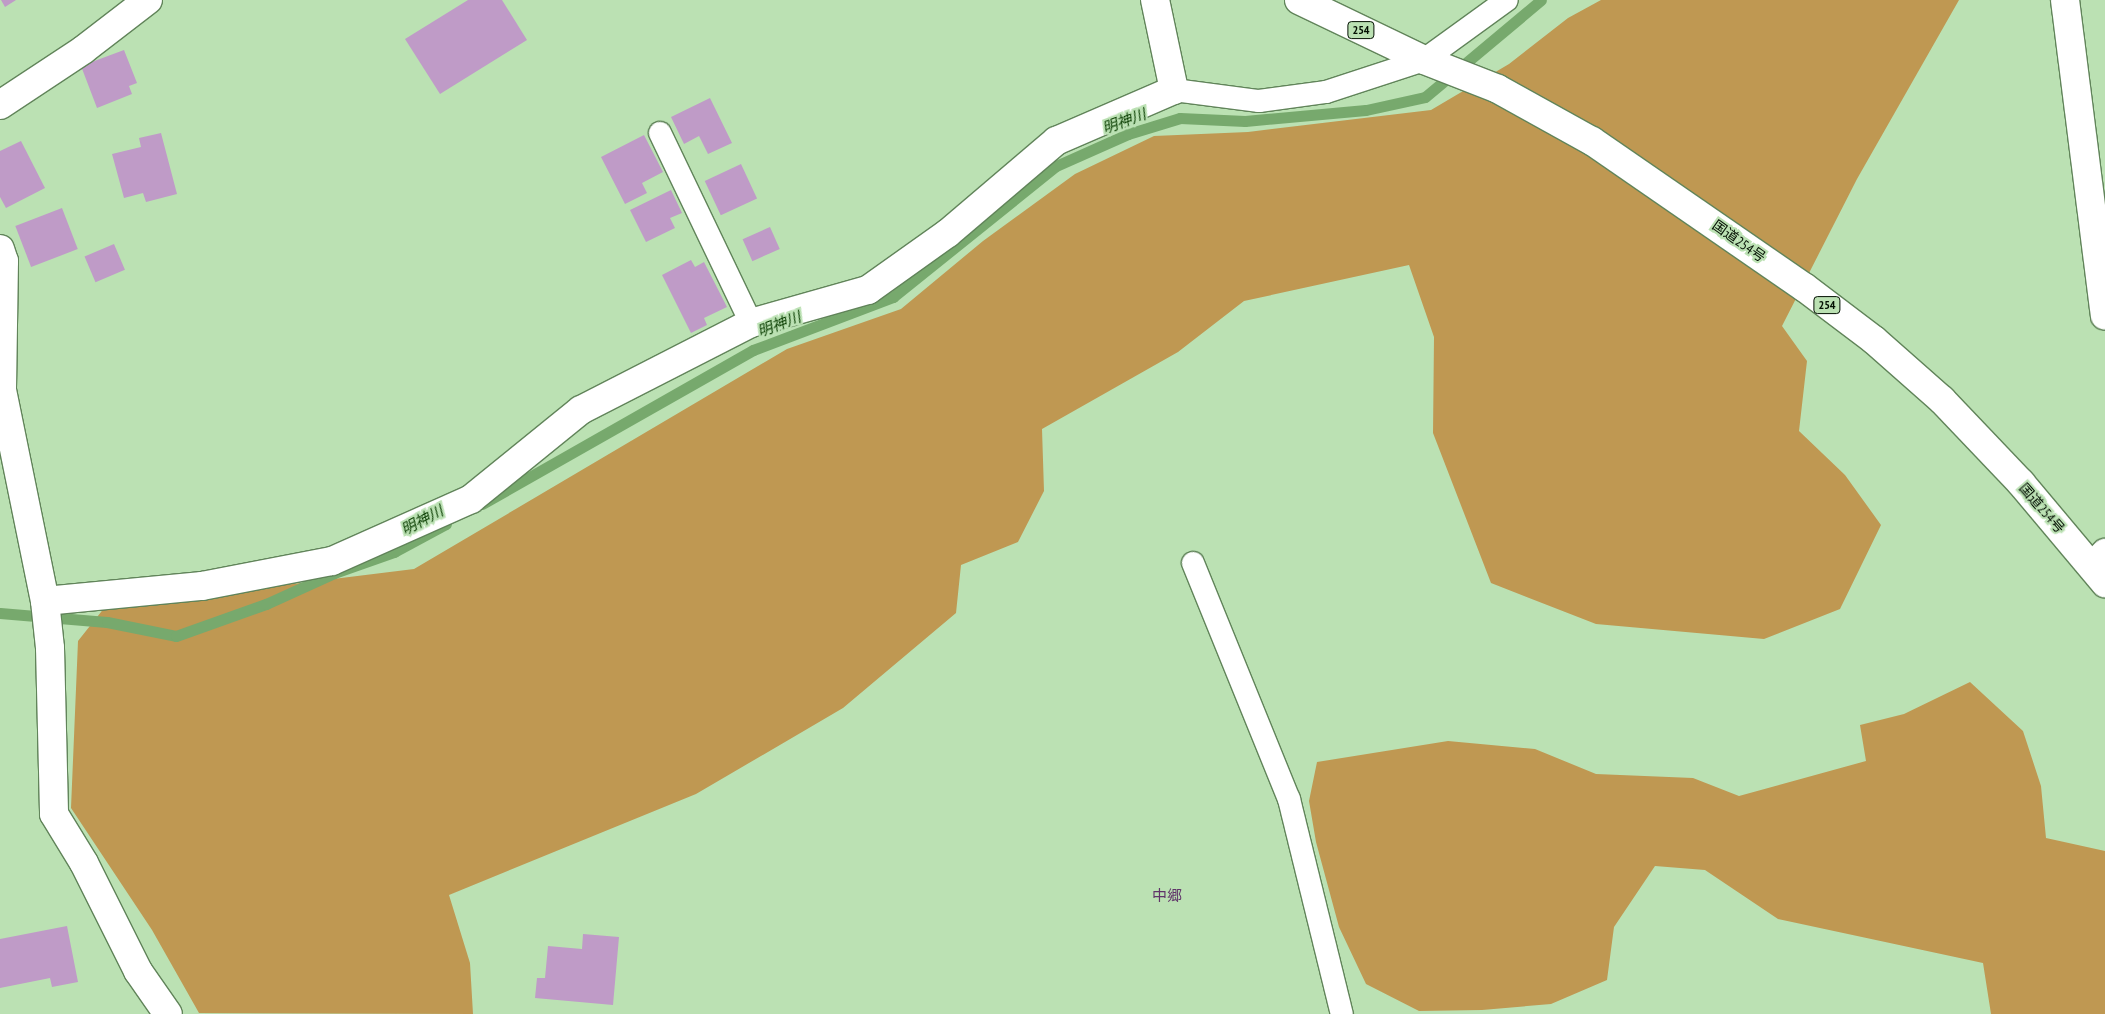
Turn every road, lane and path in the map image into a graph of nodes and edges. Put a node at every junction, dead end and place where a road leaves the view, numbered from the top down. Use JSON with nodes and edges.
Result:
{"nodes":[{"id":1,"x":148,"y":0,"type":"edge"},
{"id":2,"x":1155,"y":0,"type":"edge"},
{"id":3,"x":1299,"y":0,"type":"edge"},
{"id":4,"x":1507,"y":0,"type":"edge"},
{"id":5,"x":2065,"y":0,"type":"edge"},
{"id":6,"x":1424,"y":60,"type":"junction"},
{"id":7,"x":1174,"y":90,"type":"junction"},
{"id":8,"x":0,"y":105,"type":"edge"},
{"id":9,"x":660,"y":133,"type":"dead end"},
{"id":10,"x":0,"y":249,"type":"edge"},
{"id":11,"x":2105,"y":315,"type":"edge"},
{"id":12,"x":751,"y":323,"type":"junction"},
{"id":13,"x":1193,"y":564,"type":"dead end"},
{"id":14,"x":2101,"y":568,"type":"edge"},
{"id":15,"x":45,"y":609,"type":"junction"},
{"id":16,"x":168,"y":1014,"type":"edge"},
{"id":17,"x":1342,"y":1014,"type":"edge"}],
"edges":[{"from":1,"to":8,"type":"main road"},
{"from":2,"to":7,"type":"main road"},
{"from":3,"to":6,"type":"main road","name":"国道254号","number":"254"},
{"from":4,"to":6,"type":"lane"},
{"from":5,"to":11,"type":"main road"},
{"from":6,"to":7,"type":"lane"},
{"from":6,"to":14,"type":"main road","name":"国道254号","number":"254"},
{"from":7,"to":12,"type":"main road"},
{"from":9,"to":12,"type":"lane"},
{"from":10,"to":15,"type":"main road"},
{"from":12,"to":15,"type":"main road"},
{"from":13,"to":17,"type":"lane"},
{"from":15,"to":16,"type":"main road"}]}
